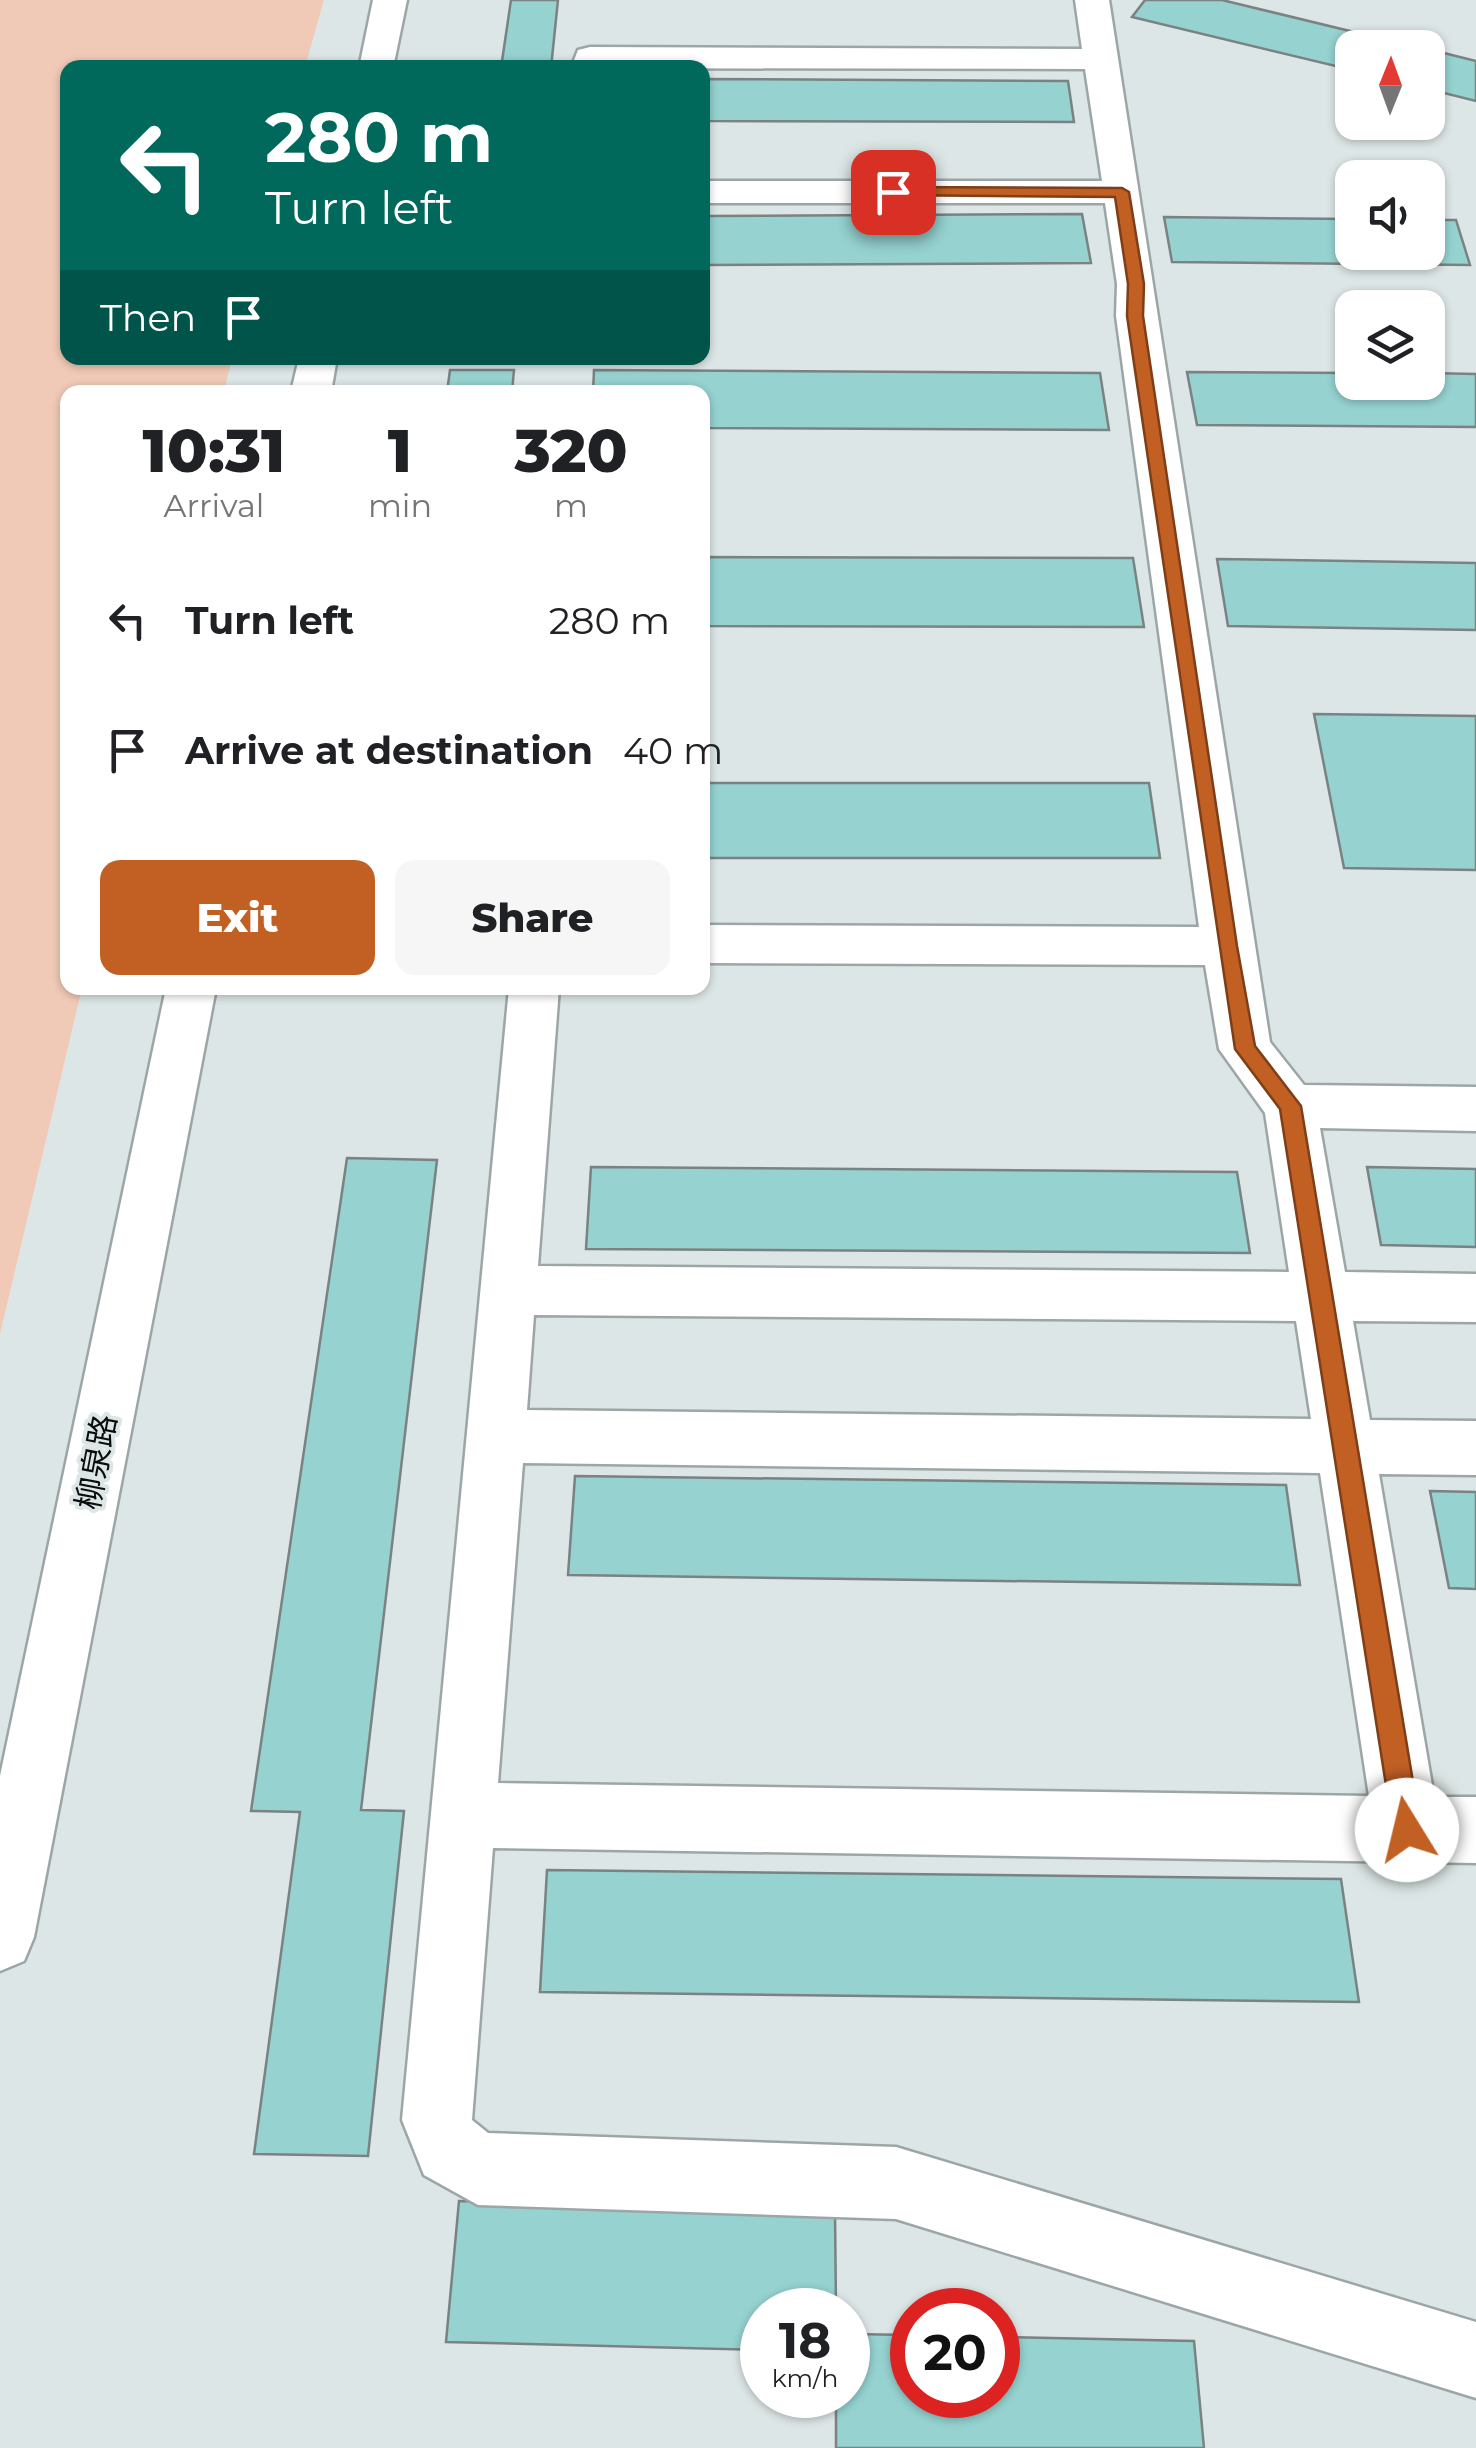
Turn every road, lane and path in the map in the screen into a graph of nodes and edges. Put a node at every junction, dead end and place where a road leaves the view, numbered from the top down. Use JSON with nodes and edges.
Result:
{"nodes":[{"id":1,"x":390,"y":0,"type":"edge"},
{"id":2,"x":1092,"y":0,"type":"edge"},
{"id":3,"x":1101,"y":59,"type":"junction"},
{"id":4,"x":378,"y":60,"type":"edge"},
{"id":5,"x":589,"y":60,"type":"edge"},
{"id":6,"x":710,"y":192,"type":"edge"},
{"id":7,"x":1122,"y":192,"type":"junction"},
{"id":8,"x":710,"y":944,"type":"edge"},
{"id":9,"x":1227,"y":946,"type":"junction"},
{"id":10,"x":190,"y":995,"type":"edge"},
{"id":11,"x":533,"y":995,"type":"edge"},
{"id":12,"x":1290,"y":1106,"type":"junction"},
{"id":13,"x":1476,"y":1109,"type":"edge"},
{"id":14,"x":509,"y":1290,"type":"junction"},
{"id":15,"x":1322,"y":1296,"type":"junction"},
{"id":16,"x":1476,"y":1298,"type":"edge"},
{"id":17,"x":497,"y":1436,"type":"junction"},
{"id":18,"x":1346,"y":1447,"type":"junction"},
{"id":19,"x":1476,"y":1448,"type":"edge"},
{"id":20,"x":466,"y":1815,"type":"junction"},
{"id":21,"x":1407,"y":1830,"type":"junction"},
{"id":22,"x":1476,"y":1830,"type":"edge"},
{"id":23,"x":0,"y":1937,"type":"edge"},
{"id":24,"x":1476,"y":2360,"type":"edge"}],
"edges":[{"from":1,"to":4,"type":"street"},
{"from":2,"to":3,"type":"street"},
{"from":3,"to":5,"type":"street"},
{"from":3,"to":7,"type":"street"},
{"from":6,"to":7,"type":"street"},
{"from":7,"to":9,"type":"street"},
{"from":8,"to":9,"type":"street"},
{"from":9,"to":12,"type":"street"},
{"from":10,"to":23,"type":"street","name":"柳泉路"},
{"from":11,"to":14,"type":"street"},
{"from":12,"to":13,"type":"street"},
{"from":12,"to":15,"type":"street"},
{"from":14,"to":15,"type":"street"},
{"from":14,"to":17,"type":"street"},
{"from":15,"to":16,"type":"street"},
{"from":15,"to":18,"type":"street"},
{"from":17,"to":18,"type":"street"},
{"from":17,"to":20,"type":"street"},
{"from":18,"to":19,"type":"street"},
{"from":18,"to":21,"type":"street"},
{"from":20,"to":21,"type":"street"},
{"from":20,"to":24,"type":"street"},
{"from":21,"to":22,"type":"street"}]}
